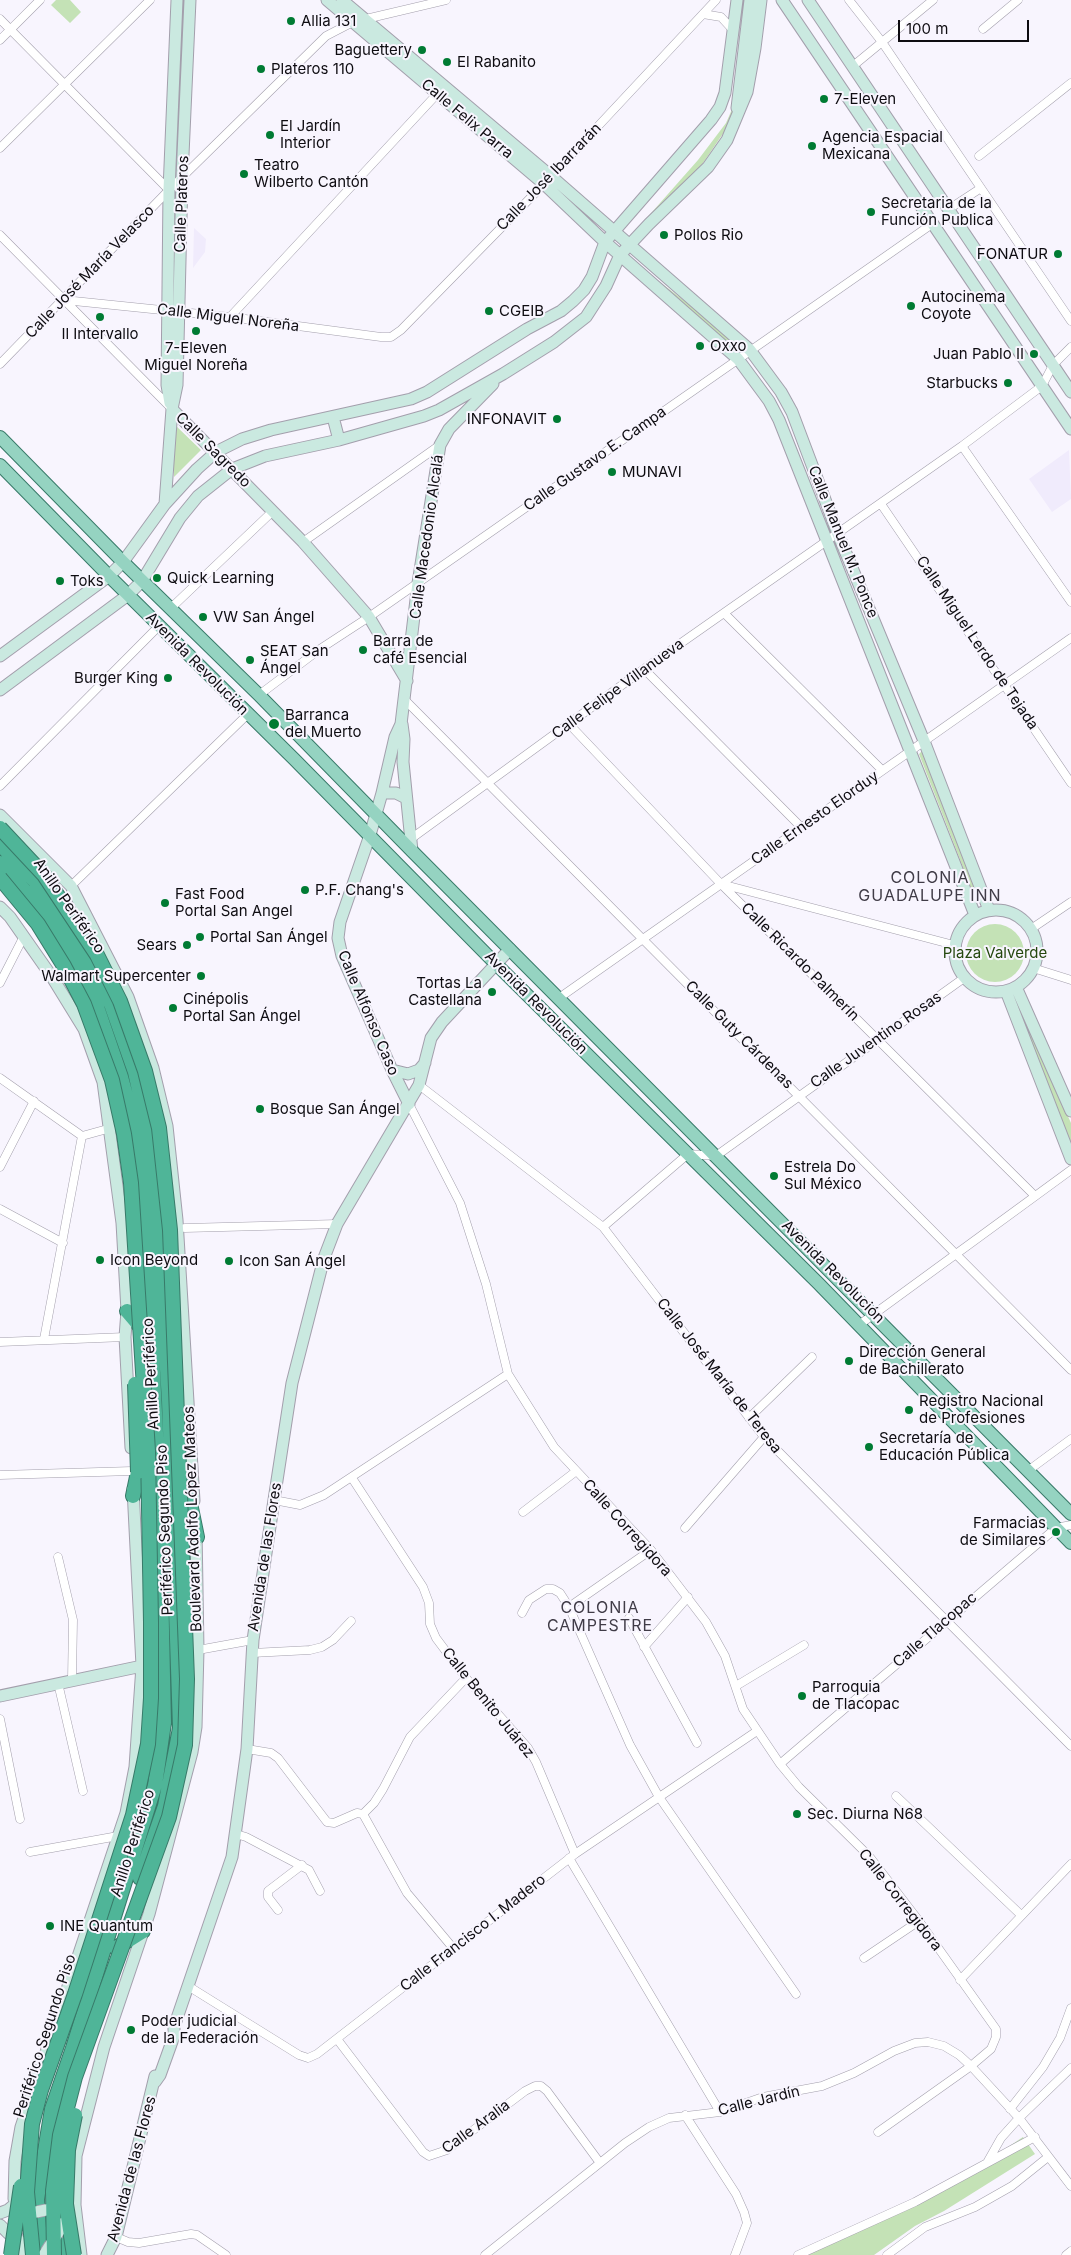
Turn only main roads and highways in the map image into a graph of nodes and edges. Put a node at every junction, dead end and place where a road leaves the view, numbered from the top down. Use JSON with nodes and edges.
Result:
{"nodes":[{"id":1,"x":177,"y":0,"type":"edge"},
{"id":2,"x":190,"y":0,"type":"edge"},
{"id":3,"x":327,"y":0,"type":"edge"},
{"id":4,"x":342,"y":0,"type":"edge"},
{"id":5,"x":737,"y":0,"type":"edge"},
{"id":6,"x":750,"y":0,"type":"edge"},
{"id":7,"x":761,"y":0,"type":"edge"},
{"id":8,"x":782,"y":0,"type":"edge"},
{"id":9,"x":808,"y":0,"type":"edge"},
{"id":10,"x":737,"y":120,"type":"junction"},
{"id":11,"x":548,"y":181,"type":"junction"},
{"id":12,"x":629,"y":214,"type":"junction"},
{"id":13,"x":604,"y":223,"type":"junction"},
{"id":14,"x":613,"y":232,"type":"junction"},
{"id":15,"x":605,"y":242,"type":"junction"},
{"id":16,"x":628,"y":245,"type":"junction"},
{"id":17,"x":620,"y":255,"type":"junction"},
{"id":18,"x":174,"y":311,"type":"junction"},
{"id":19,"x":503,"y":374,"type":"junction"},
{"id":20,"x":1071,"y":392,"type":"edge"},
{"id":21,"x":172,"y":408,"type":"junction"},
{"id":22,"x":333,"y":417,"type":"junction"},
{"id":23,"x":1071,"y":428,"type":"edge"},
{"id":24,"x":0,"y":437,"type":"edge"},
{"id":25,"x":339,"y":440,"type":"junction"},
{"id":26,"x":216,"y":452,"type":"junction"},
{"id":27,"x":0,"y":465,"type":"edge"},
{"id":28,"x":232,"y":469,"type":"junction"},
{"id":29,"x":165,"y":504,"type":"junction"},
{"id":30,"x":123,"y":562,"type":"junction"},
{"id":31,"x":109,"y":576,"type":"junction"},
{"id":32,"x":142,"y":581,"type":"junction"},
{"id":33,"x":128,"y":595,"type":"junction"},
{"id":34,"x":0,"y":656,"type":"edge"},
{"id":35,"x":407,"y":681,"type":"junction"},
{"id":36,"x":0,"y":690,"type":"edge"},
{"id":37,"x":402,"y":724,"type":"junction"},
{"id":38,"x":382,"y":794,"type":"junction"},
{"id":39,"x":406,"y":798,"type":"junction"},
{"id":40,"x":375,"y":814,"type":"junction"},
{"id":41,"x":0,"y":815,"type":"edge"},
{"id":42,"x":0,"y":828,"type":"edge"},
{"id":43,"x":370,"y":834,"type":"junction"},
{"id":44,"x":0,"y":844,"type":"edge"},
{"id":45,"x":412,"y":851,"type":"junction"},
{"id":46,"x":0,"y":864,"type":"edge"},
{"id":47,"x":0,"y":878,"type":"edge"},
{"id":48,"x":0,"y":902,"type":"edge"},
{"id":49,"x":0,"y":907,"type":"edge"},
{"id":50,"x":989,"y":910,"type":"junction"},
{"id":51,"x":975,"y":915,"type":"junction"},
{"id":52,"x":10,"y":916,"type":"junction"},
{"id":53,"x":510,"y":949,"type":"junction"},
{"id":54,"x":496,"y":964,"type":"junction"},
{"id":55,"x":1011,"y":989,"type":"junction"},
{"id":56,"x":97,"y":992,"type":"junction"},
{"id":57,"x":134,"y":1011,"type":"junction"},
{"id":58,"x":84,"y":1029,"type":"junction"},
{"id":59,"x":426,"y":1062,"type":"junction"},
{"id":60,"x":392,"y":1070,"type":"junction"},
{"id":61,"x":419,"y":1085,"type":"junction"},
{"id":62,"x":400,"y":1087,"type":"junction"},
{"id":63,"x":409,"y":1104,"type":"junction"},
{"id":64,"x":1071,"y":1111,"type":"edge"},
{"id":65,"x":124,"y":1134,"type":"junction"},
{"id":66,"x":1071,"y":1159,"type":"edge"},
{"id":67,"x":127,"y":1312,"type":"junction"},
{"id":68,"x":151,"y":1340,"type":"junction"},
{"id":69,"x":169,"y":1400,"type":"junction"},
{"id":70,"x":135,"y":1471,"type":"junction"},
{"id":71,"x":133,"y":1496,"type":"joint"},
{"id":72,"x":1071,"y":1514,"type":"edge"},
{"id":73,"x":197,"y":1537,"type":"junction"},
{"id":74,"x":1071,"y":1543,"type":"edge"},
{"id":75,"x":142,"y":1666,"type":"junction"},
{"id":76,"x":0,"y":1696,"type":"edge"},
{"id":77,"x":126,"y":1813,"type":"junction"},
{"id":78,"x":138,"y":1845,"type":"junction"},
{"id":79,"x":143,"y":1931,"type":"junction"},
{"id":80,"x":116,"y":1948,"type":"junction"},
{"id":81,"x":75,"y":2076,"type":"junction"},
{"id":82,"x":32,"y":2124,"type":"junction"},
{"id":83,"x":70,"y":2206,"type":"junction"},
{"id":84,"x":14,"y":2210,"type":"junction"},
{"id":85,"x":0,"y":2213,"type":"edge"},
{"id":86,"x":0,"y":2225,"type":"edge"},
{"id":87,"x":17,"y":2239,"type":"junction"},
{"id":88,"x":44,"y":2254,"type":"edge"},
{"id":89,"x":11,"y":2255,"type":"edge"},
{"id":90,"x":21,"y":2255,"type":"edge"},
{"id":91,"x":64,"y":2255,"type":"edge"},
{"id":92,"x":74,"y":2255,"type":"edge"},
{"id":93,"x":81,"y":2255,"type":"edge"},
{"id":94,"x":107,"y":2255,"type":"edge"}],
"edges":[{"from":1,"to":18,"type":"main road","name":"Calle Plateros"},
{"from":2,"to":18,"type":"main road","name":"Calle Plateros"},
{"from":3,"to":11,"type":"main road","name":"Calle Felix Parra"},
{"from":4,"to":11,"type":"main road","name":"Calle Felix Parra"},
{"from":5,"to":12,"type":"main road"},
{"from":6,"to":10,"type":"main road"},
{"from":7,"to":10,"type":"main road"},
{"from":8,"to":23,"type":"main road"},
{"from":9,"to":20,"type":"main road"},
{"from":10,"to":16,"type":"main road"},
{"from":11,"to":13,"type":"main road","name":"Calle Felix Parra"},
{"from":11,"to":15,"type":"main road","name":"Calle Felix Parra"},
{"from":12,"to":13,"type":"main road"},
{"from":12,"to":14,"type":"main road"},
{"from":13,"to":14,"type":"main road","name":"Calle Felix Parra"},
{"from":14,"to":15,"type":"main road"},
{"from":14,"to":16,"type":"main road","name":"Calle Manuel M. Ponce"},
{"from":15,"to":17,"type":"main road","name":"Calle Manuel M. Ponce"},
{"from":15,"to":22,"type":"main road"},
{"from":16,"to":17,"type":"main road"},
{"from":16,"to":50,"type":"main road","name":"Calle Manuel M. Ponce"},
{"from":17,"to":19,"type":"main road"},
{"from":17,"to":51,"type":"main road","name":"Calle Manuel M. Ponce"},
{"from":18,"to":21,"type":"main road","name":"Calle Plateros"},
{"from":19,"to":25,"type":"main road"},
{"from":19,"to":35,"type":"main road","name":"Calle Macedonio Alcalá"},
{"from":21,"to":26,"type":"main road","name":"Calle Sagredo"},
{"from":21,"to":29,"type":"main road","name":"Calle Plateros"},
{"from":22,"to":25,"type":"main road"},
{"from":22,"to":26,"type":"main road"},
{"from":24,"to":30,"type":"main road","name":"Avenida Revolución"},
{"from":25,"to":28,"type":"main road"},
{"from":26,"to":28,"type":"main road","name":"Calle Sagredo"},
{"from":26,"to":29,"type":"main road"},
{"from":27,"to":31,"type":"main road","name":"Avenida Revolución"},
{"from":28,"to":32,"type":"main road"},
{"from":28,"to":35,"type":"main road","name":"Calle Sagredo"},
{"from":29,"to":30,"type":"main road"},
{"from":30,"to":31,"type":"main road"},
{"from":30,"to":32,"type":"main road","name":"Avenida Revolución"},
{"from":31,"to":33,"type":"main road","name":"Avenida Revolución"},
{"from":31,"to":34,"type":"main road"},
{"from":32,"to":33,"type":"main road"},
{"from":32,"to":40,"type":"main road","name":"Avenida Revolución"},
{"from":33,"to":36,"type":"main road"},
{"from":33,"to":43,"type":"main road","name":"Avenida Revolución"},
{"from":35,"to":37,"type":"main road","name":"Calle Macedonio Alcalá"},
{"from":37,"to":38,"type":"main road","name":"Calle Macedonio Alcalá"},
{"from":37,"to":39,"type":"main road","name":"Calle Macedonio Alcalá"},
{"from":38,"to":39,"type":"main road"},
{"from":38,"to":40,"type":"main road","name":"Calle Macedonio Alcalá"},
{"from":39,"to":45,"type":"main road","name":"Calle Macedonio Alcalá"},
{"from":40,"to":43,"type":"main road","name":"Calle Macedonio Alcalá"},
{"from":40,"to":45,"type":"main road","name":"Avenida Revolución"},
{"from":41,"to":57,"type":"main road","name":"Boulevard Adolfo López Mateos"},
{"from":42,"to":81,"type":"highway","name":"Periférico Segundo Piso","bridge":true},
{"from":43,"to":54,"type":"main road","name":"Avenida Revolución"},
{"from":43,"to":60,"type":"main road","name":"Calle Alfonso Caso"},
{"from":44,"to":56,"type":"highway","name":"Anillo Periférico"},
{"from":45,"to":53,"type":"main road","name":"Avenida Revolución"},
{"from":46,"to":56,"type":"highway","name":"Anillo Periférico"},
{"from":47,"to":65,"type":"highway","name":"Periférico Segundo Piso","bridge":true},
{"from":48,"to":52,"type":"main road"},
{"from":49,"to":52,"type":"main road"},
{"from":50,"to":51,"type":"main road"},
{"from":50,"to":55,"type":"main road"},
{"from":51,"to":55,"type":"main road"},
{"from":52,"to":58,"type":"main road"},
{"from":53,"to":54,"type":"main road"},
{"from":53,"to":72,"type":"main road","name":"Avenida Revolución"},
{"from":54,"to":59,"type":"main road"},
{"from":54,"to":74,"type":"main road","name":"Avenida Revolución"},
{"from":55,"to":64,"type":"main road"},
{"from":55,"to":66,"type":"main road"},
{"from":56,"to":57,"type":"highway"},
{"from":56,"to":58,"type":"highway"},
{"from":56,"to":68,"type":"highway","name":"Anillo Periférico"},
{"from":56,"to":69,"type":"highway","name":"Anillo Periférico"},
{"from":57,"to":73,"type":"main road","name":"Boulevard Adolfo López Mateos"},
{"from":58,"to":67,"type":"main road"},
{"from":59,"to":60,"type":"main road"},
{"from":59,"to":61,"type":"main road"},
{"from":60,"to":62,"type":"main road","name":"Calle Alfonso Caso"},
{"from":61,"to":62,"type":"main road"},
{"from":61,"to":63,"type":"main road"},
{"from":62,"to":63,"type":"main road","name":"Calle Alfonso Caso"},
{"from":63,"to":94,"type":"main road","name":"Avenida de las Flores"},
{"from":65,"to":70,"type":"highway","bridge":true},
{"from":65,"to":82,"type":"highway","name":"Periférico Segundo Piso","bridge":true},
{"from":67,"to":68,"type":"highway"},
{"from":67,"to":70,"type":"main road"},
{"from":68,"to":78,"type":"highway","name":"Anillo Periférico"},
{"from":69,"to":73,"type":"highway"},
{"from":69,"to":80,"type":"highway","name":"Anillo Periférico"},
{"from":70,"to":71,"type":"highway"},
{"from":71,"to":75,"type":"main road"},
{"from":73,"to":79,"type":"main road","name":"Boulevard Adolfo López Mateos"},
{"from":75,"to":76,"type":"main road"},
{"from":75,"to":77,"type":"main road"},
{"from":77,"to":78,"type":"highway"},
{"from":77,"to":84,"type":"main road"},
{"from":78,"to":88,"type":"highway","name":"Anillo Periférico"},
{"from":79,"to":80,"type":"highway"},
{"from":79,"to":83,"type":"main road","name":"Boulevard Adolfo López Mateos"},
{"from":80,"to":91,"type":"highway","name":"Anillo Periférico"},
{"from":81,"to":88,"type":"highway","name":"Periférico Segundo Piso","bridge":true},
{"from":81,"to":92,"type":"highway","bridge":true},
{"from":82,"to":88,"type":"highway","name":"Periférico Segundo Piso","bridge":true},
{"from":82,"to":89,"type":"highway","bridge":true},
{"from":83,"to":84,"type":"main road","bridge":true},
{"from":83,"to":88,"type":"main road","bridge":true},
{"from":83,"to":93,"type":"main road","name":"Boulevard Adolfo López Mateos"},
{"from":84,"to":85,"type":"main road"},
{"from":84,"to":87,"type":"main road"},
{"from":86,"to":87,"type":"main road"},
{"from":87,"to":88,"type":"main road"},
{"from":87,"to":89,"type":"main road"},
{"from":87,"to":90,"type":"main road"}]}
